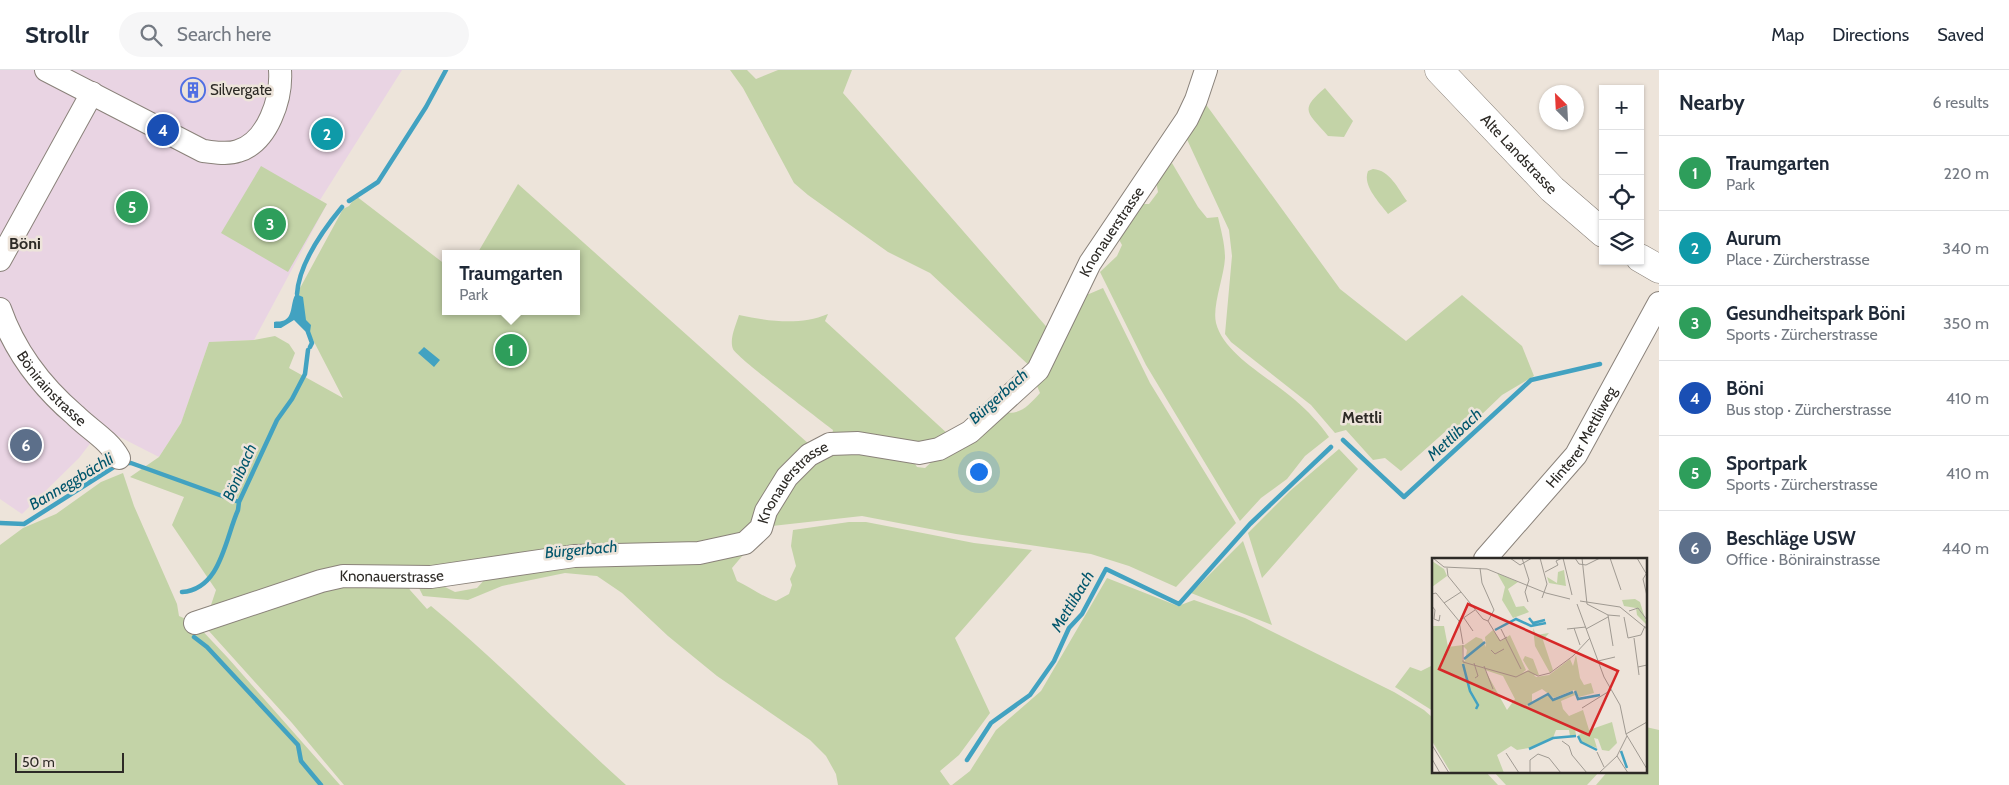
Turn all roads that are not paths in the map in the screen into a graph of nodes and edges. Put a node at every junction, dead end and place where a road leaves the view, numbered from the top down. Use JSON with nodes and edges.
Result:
{"nodes":[{"id":1,"x":46,"y":70,"type":"edge"},
{"id":2,"x":280,"y":70,"type":"edge"},
{"id":3,"x":1206,"y":70,"type":"edge"},
{"id":4,"x":1439,"y":70,"type":"edge"},
{"id":5,"x":92,"y":93,"type":"junction"},
{"id":6,"x":1599,"y":230,"type":"edge"},
{"id":7,"x":0,"y":260,"type":"edge"},
{"id":8,"x":1644,"y":260,"type":"edge"},
{"id":9,"x":1659,"y":269,"type":"edge"},
{"id":10,"x":1659,"y":303,"type":"edge"},
{"id":11,"x":0,"y":309,"type":"edge"},
{"id":12,"x":119,"y":458,"type":"dead end"},
{"id":13,"x":1487,"y":558,"type":"edge"},
{"id":14,"x":195,"y":623,"type":"dead end"}],
"edges":[{"from":1,"to":5,"type":"street"},
{"from":2,"to":5,"type":"street"},
{"from":3,"to":14,"type":"street","name":"Knonauerstrasse"},
{"from":4,"to":6,"type":"main road","name":"Alte Landstrasse"},
{"from":5,"to":7,"type":"street"},
{"from":8,"to":9,"type":"main road"},
{"from":10,"to":13,"type":"street","name":"Hinterer Mettliweg"},
{"from":11,"to":12,"type":"street","name":"Bönirainstrasse"}]}
